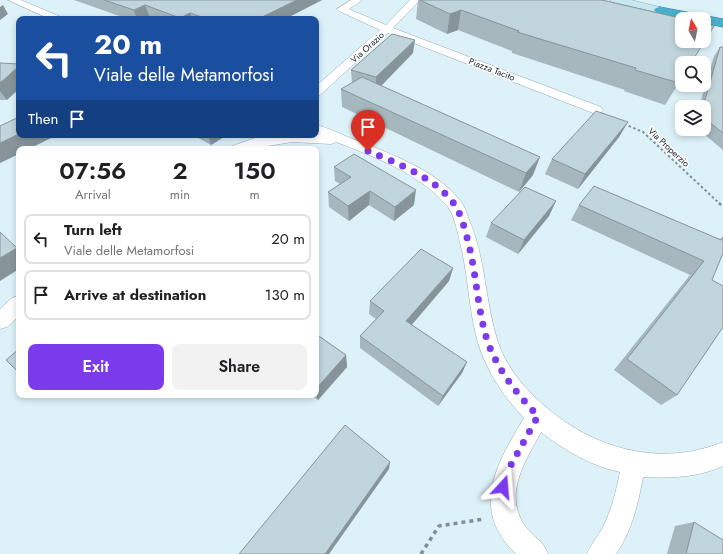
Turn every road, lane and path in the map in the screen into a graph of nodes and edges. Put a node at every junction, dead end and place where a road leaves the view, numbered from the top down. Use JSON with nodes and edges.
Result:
{"nodes":[{"id":1,"x":13,"y":0,"type":"edge"},
{"id":2,"x":357,"y":0,"type":"edge"},
{"id":3,"x":415,"y":0,"type":"edge"},
{"id":4,"x":616,"y":0,"type":"edge"},
{"id":5,"x":660,"y":10,"type":"junction"},
{"id":6,"x":675,"y":14,"type":"edge"},
{"id":7,"x":51,"y":16,"type":"edge"},
{"id":8,"x":711,"y":23,"type":"edge"},
{"id":9,"x":723,"y":23,"type":"edge"},
{"id":10,"x":723,"y":26,"type":"edge"},
{"id":11,"x":387,"y":29,"type":"junction"},
{"id":12,"x":319,"y":89,"type":"edge"},
{"id":13,"x":597,"y":110,"type":"joint"},
{"id":14,"x":319,"y":129,"type":"edge"},
{"id":15,"x":260,"y":138,"type":"edge"},
{"id":16,"x":243,"y":143,"type":"edge"},
{"id":17,"x":355,"y":145,"type":"junction"},
{"id":18,"x":723,"y":207,"type":"edge"},
{"id":19,"x":16,"y":307,"type":"edge"},
{"id":20,"x":0,"y":321,"type":"edge"},
{"id":21,"x":538,"y":416,"type":"junction"},
{"id":22,"x":723,"y":454,"type":"edge"},
{"id":23,"x":634,"y":464,"type":"junction"},
{"id":24,"x":506,"y":516,"type":"junction"},
{"id":25,"x":420,"y":554,"type":"edge"},
{"id":26,"x":535,"y":554,"type":"edge"},
{"id":27,"x":600,"y":554,"type":"edge"}],
"edges":[{"from":1,"to":7,"type":"street"},
{"from":2,"to":11,"type":"street","name":"Piazza Tacito"},
{"from":3,"to":11,"type":"street","name":"Via Orazio"},
{"from":4,"to":5,"type":"main road"},
{"from":5,"to":6,"type":"highway"},
{"from":5,"to":9,"type":"highway"},
{"from":8,"to":10,"type":"highway"},
{"from":11,"to":12,"type":"street","name":"Via Orazio"},
{"from":11,"to":13,"type":"street","name":"Piazza Tacito"},
{"from":13,"to":18,"type":"path","name":"Via Properzio"},
{"from":14,"to":17,"type":"street"},
{"from":15,"to":16,"type":"street"},
{"from":16,"to":17,"type":"street"},
{"from":17,"to":21,"type":"street"},
{"from":19,"to":20,"type":"street"},
{"from":21,"to":23,"type":"street"},
{"from":21,"to":24,"type":"street"},
{"from":22,"to":23,"type":"street"},
{"from":23,"to":27,"type":"street"},
{"from":24,"to":25,"type":"path"},
{"from":24,"to":26,"type":"street"}]}
